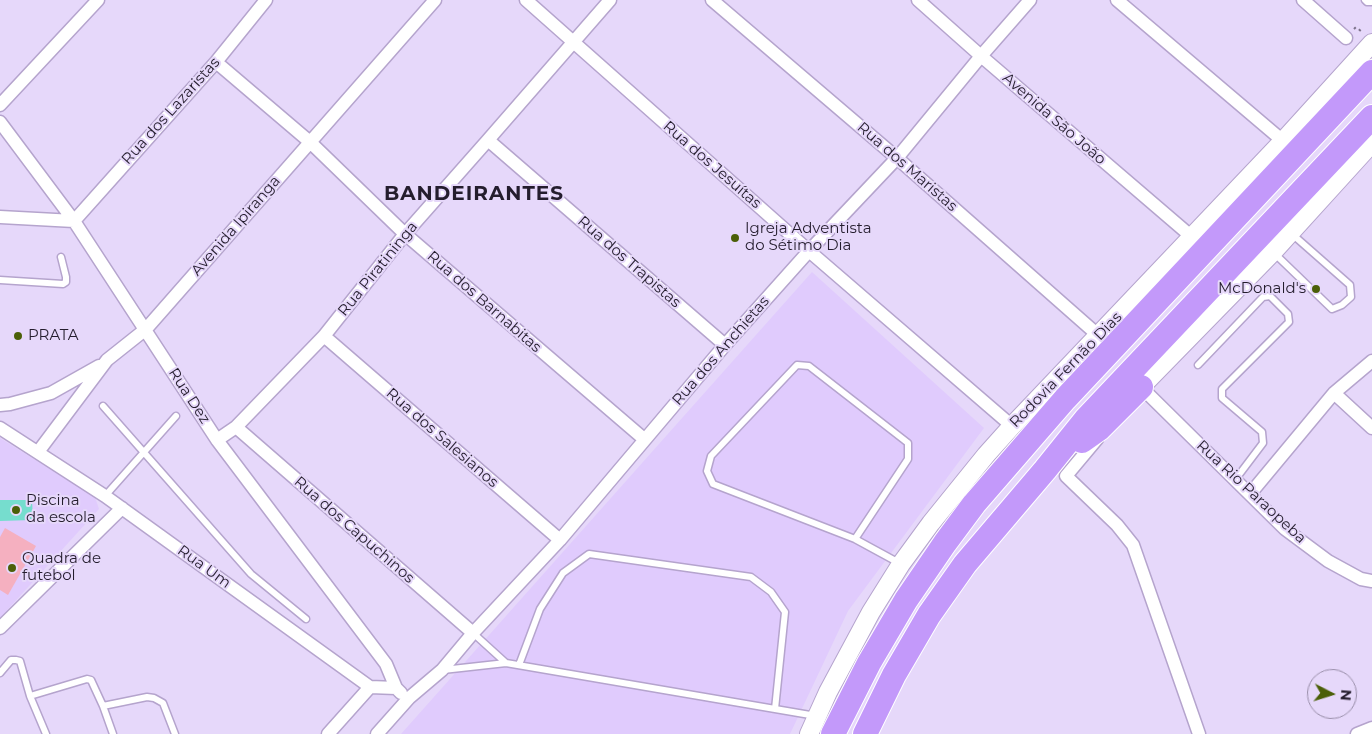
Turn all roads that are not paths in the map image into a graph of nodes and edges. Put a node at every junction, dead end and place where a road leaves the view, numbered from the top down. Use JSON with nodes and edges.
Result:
{"nodes":[{"id":1,"x":98,"y":0,"type":"edge"},
{"id":2,"x":266,"y":0,"type":"edge"},
{"id":3,"x":435,"y":0,"type":"edge"},
{"id":4,"x":526,"y":0,"type":"edge"},
{"id":5,"x":610,"y":0,"type":"edge"},
{"id":6,"x":712,"y":0,"type":"edge"},
{"id":7,"x":918,"y":0,"type":"edge"},
{"id":8,"x":1030,"y":0,"type":"edge"},
{"id":9,"x":1117,"y":0,"type":"edge"},
{"id":10,"x":1303,"y":0,"type":"edge"},
{"id":11,"x":1364,"y":0,"type":"edge"},
{"id":12,"x":1372,"y":2,"type":"edge"},
{"id":13,"x":1346,"y":38,"type":"road end"},
{"id":14,"x":1369,"y":40,"type":"edge"},
{"id":15,"x":573,"y":43,"type":"junction"},
{"id":16,"x":981,"y":56,"type":"junction"},
{"id":17,"x":216,"y":62,"type":"junction"},
{"id":18,"x":1372,"y":72,"type":"edge"},
{"id":19,"x":0,"y":105,"type":"edge"},
{"id":20,"x":1372,"y":117,"type":"edge"},
{"id":21,"x":1,"y":128,"type":"edge"},
{"id":22,"x":488,"y":140,"type":"junction"},
{"id":23,"x":1283,"y":141,"type":"junction"},
{"id":24,"x":310,"y":142,"type":"junction"},
{"id":25,"x":1372,"y":143,"type":"edge"},
{"id":26,"x":897,"y":158,"type":"junction"},
{"id":27,"x":0,"y":217,"type":"edge"},
{"id":28,"x":74,"y":221,"type":"junction"},
{"id":29,"x":1291,"y":233,"type":"junction"},
{"id":30,"x":405,"y":234,"type":"junction"},
{"id":31,"x":1192,"y":237,"type":"junction"},
{"id":32,"x":810,"y":251,"type":"junction"},
{"id":33,"x":1273,"y":252,"type":"junction"},
{"id":34,"x":61,"y":257,"type":"dead end"},
{"id":35,"x":0,"y":280,"type":"edge"},
{"id":36,"x":146,"y":329,"type":"junction"},
{"id":37,"x":324,"y":336,"type":"junction"},
{"id":38,"x":1099,"y":336,"type":"junction"},
{"id":39,"x":725,"y":345,"type":"junction"},
{"id":40,"x":107,"y":360,"type":"junction"},
{"id":41,"x":1372,"y":361,"type":"edge"},
{"id":42,"x":1198,"y":365,"type":"dead end"},
{"id":43,"x":1141,"y":387,"type":"junction"},
{"id":44,"x":1334,"y":394,"type":"junction"},
{"id":45,"x":0,"y":405,"type":"edge"},
{"id":46,"x":103,"y":406,"type":"dead end"},
{"id":47,"x":176,"y":416,"type":"dead end"},
{"id":48,"x":1012,"y":426,"type":"junction"},
{"id":49,"x":236,"y":427,"type":"junction"},
{"id":50,"x":0,"y":428,"type":"edge"},
{"id":51,"x":1372,"y":428,"type":"edge"},
{"id":52,"x":644,"y":439,"type":"junction"},
{"id":53,"x":217,"y":440,"type":"junction"},
{"id":54,"x":38,"y":452,"type":"junction"},
{"id":55,"x":144,"y":452,"type":"junction"},
{"id":56,"x":1055,"y":473,"type":"junction"},
{"id":57,"x":1235,"y":480,"type":"junction"},
{"id":58,"x":1250,"y":494,"type":"junction"},
{"id":59,"x":106,"y":496,"type":"junction"},
{"id":60,"x":122,"y":508,"type":"junction"},
{"id":61,"x":856,"y":539,"type":"junction"},
{"id":62,"x":560,"y":540,"type":"junction"},
{"id":63,"x":901,"y":564,"type":"junction"},
{"id":64,"x":1372,"y":582,"type":"edge"},
{"id":65,"x":306,"y":618,"type":"dead end"},
{"id":66,"x":0,"y":628,"type":"edge"},
{"id":67,"x":473,"y":633,"type":"junction"},
{"id":68,"x":506,"y":663,"type":"junction"},
{"id":69,"x":519,"y":665,"type":"junction"},
{"id":70,"x":442,"y":670,"type":"junction"},
{"id":71,"x":0,"y":673,"type":"edge"},
{"id":72,"x":370,"y":687,"type":"junction"},
{"id":73,"x":396,"y":688,"type":"junction"},
{"id":74,"x":30,"y":696,"type":"junction"},
{"id":75,"x":408,"y":698,"type":"junction"},
{"id":76,"x":103,"y":706,"type":"junction"},
{"id":77,"x":775,"y":709,"type":"junction"},
{"id":78,"x":817,"y":716,"type":"junction"},
{"id":79,"x":1372,"y":728,"type":"edge"},
{"id":80,"x":46,"y":734,"type":"edge"},
{"id":81,"x":113,"y":734,"type":"edge"},
{"id":82,"x":175,"y":734,"type":"edge"},
{"id":83,"x":328,"y":734,"type":"edge"},
{"id":84,"x":377,"y":734,"type":"edge"},
{"id":85,"x":809,"y":734,"type":"edge"},
{"id":86,"x":833,"y":734,"type":"edge"},
{"id":87,"x":865,"y":734,"type":"edge"},
{"id":88,"x":1199,"y":734,"type":"edge"},
{"id":89,"x":1357,"y":734,"type":"edge"}],
"edges":[{"from":1,"to":19,"type":"street"},
{"from":2,"to":17,"type":"street","name":"Rua dos Lazaristas"},
{"from":3,"to":24,"type":"street","name":"Avenida Ipiranga"},
{"from":4,"to":15,"type":"street","name":"Rua dos Jesuítas"},
{"from":5,"to":15,"type":"street","name":"Rua Piratininga"},
{"from":6,"to":26,"type":"street","name":"Rua dos Maristas"},
{"from":7,"to":16,"type":"street","name":"Avenida São João"},
{"from":8,"to":16,"type":"street","name":"Rua dos Anchietas"},
{"from":9,"to":23,"type":"street"},
{"from":10,"to":13,"type":"street"},
{"from":11,"to":12,"type":"lane"},
{"from":14,"to":23,"type":"street","name":"Rodovia Fernão Dias"},
{"from":15,"to":22,"type":"street","name":"Rua Piratininga"},
{"from":15,"to":32,"type":"street","name":"Rua dos Jesuítas"},
{"from":16,"to":26,"type":"street","name":"Rua dos Anchietas"},
{"from":16,"to":31,"type":"street","name":"Avenida São João"},
{"from":17,"to":24,"type":"street","name":"Rua dos Barnabitas"},
{"from":17,"to":28,"type":"street","name":"Rua dos Lazaristas"},
{"from":18,"to":86,"type":"highway","name":"Rodovia Fernão Dias"},
{"from":20,"to":56,"type":"highway"},
{"from":21,"to":28,"type":"street","name":"Rua Dez"},
{"from":22,"to":30,"type":"street","name":"Rua Piratininga"},
{"from":22,"to":39,"type":"street","name":"Rua dos Trapistas"},
{"from":23,"to":31,"type":"street","name":"Rodovia Fernão Dias"},
{"from":24,"to":30,"type":"street","name":"Rua dos Barnabitas"},
{"from":24,"to":36,"type":"street","name":"Avenida Ipiranga"},
{"from":25,"to":29,"type":"street"},
{"from":26,"to":32,"type":"street","name":"Rua dos Anchietas"},
{"from":26,"to":38,"type":"street","name":"Rua dos Maristas"},
{"from":27,"to":28,"type":"street"},
{"from":28,"to":36,"type":"street","name":"Rua Dez"},
{"from":29,"to":33,"type":"street"},
{"from":29,"to":33,"type":"lane"},
{"from":30,"to":37,"type":"street","name":"Rua Piratininga"},
{"from":30,"to":52,"type":"street","name":"Rua dos Barnabitas"},
{"from":31,"to":38,"type":"street","name":"Rodovia Fernão Dias"},
{"from":32,"to":39,"type":"street","name":"Rua dos Anchietas"},
{"from":32,"to":48,"type":"street","name":"Rua dos Jesuítas"},
{"from":33,"to":43,"type":"street"},
{"from":34,"to":35,"type":"lane"},
{"from":36,"to":40,"type":"street","name":"Avenida Ipiranga"},
{"from":36,"to":53,"type":"street","name":"Rua Dez"},
{"from":37,"to":49,"type":"street","name":"Rua Piratininga"},
{"from":37,"to":62,"type":"street","name":"Rua dos Salesianos"},
{"from":38,"to":48,"type":"street","name":"Rodovia Fernão Dias"},
{"from":39,"to":52,"type":"street","name":"Rua dos Anchietas"},
{"from":40,"to":45,"type":"street"},
{"from":40,"to":54,"type":"street","name":"Avenida Ipiranga"},
{"from":41,"to":44,"type":"street"},
{"from":42,"to":57,"type":"lane"},
{"from":43,"to":56,"type":"highway"},
{"from":43,"to":57,"type":"street","name":"Rua Rio Paraopeba"},
{"from":44,"to":51,"type":"street"},
{"from":44,"to":58,"type":"street"},
{"from":46,"to":55,"type":"lane"},
{"from":47,"to":55,"type":"lane"},
{"from":48,"to":63,"type":"street","name":"Rodovia Fernão Dias"},
{"from":49,"to":53,"type":"street","name":"Rua Piratininga"},
{"from":49,"to":67,"type":"street","name":"Rua dos Capuchinos"},
{"from":50,"to":54,"type":"street","name":"Rua Um"},
{"from":52,"to":62,"type":"street","name":"Rua dos Anchietas"},
{"from":53,"to":73,"type":"street","name":"Rua Dez"},
{"from":54,"to":59,"type":"street","name":"Rua Um"},
{"from":55,"to":59,"type":"lane"},
{"from":55,"to":65,"type":"lane"},
{"from":56,"to":87,"type":"highway"},
{"from":56,"to":88,"type":"street"},
{"from":57,"to":58,"type":"street","name":"Rua Rio Paraopeba"},
{"from":58,"to":64,"type":"street","name":"Rua Rio Paraopeba"},
{"from":59,"to":60,"type":"street","name":"Rua Um"},
{"from":60,"to":66,"type":"street"},
{"from":60,"to":72,"type":"street","name":"Rua Um"},
{"from":61,"to":61,"type":"lane"},
{"from":61,"to":63,"type":"lane"},
{"from":62,"to":67,"type":"street","name":"Rua dos Anchietas"},
{"from":63,"to":78,"type":"street","name":"Rodovia Fernão Dias"},
{"from":67,"to":68,"type":"lane"},
{"from":67,"to":70,"type":"street","name":"Rua dos Anchietas"},
{"from":68,"to":69,"type":"lane"},
{"from":68,"to":70,"type":"lane"},
{"from":69,"to":77,"type":"lane"},
{"from":69,"to":77,"type":"lane"},
{"from":70,"to":75,"type":"street","name":"Rua dos Anchietas"},
{"from":71,"to":74,"type":"lane"},
{"from":72,"to":73,"type":"street"},
{"from":72,"to":83,"type":"street"},
{"from":73,"to":75,"type":"street"},
{"from":74,"to":76,"type":"lane"},
{"from":74,"to":80,"type":"lane"},
{"from":75,"to":84,"type":"street","name":"Rua dos Anchietas"},
{"from":76,"to":81,"type":"lane"},
{"from":76,"to":82,"type":"lane"},
{"from":77,"to":78,"type":"lane"},
{"from":78,"to":85,"type":"street","name":"Rodovia Fernão Dias"},
{"from":79,"to":89,"type":"street"}]}
